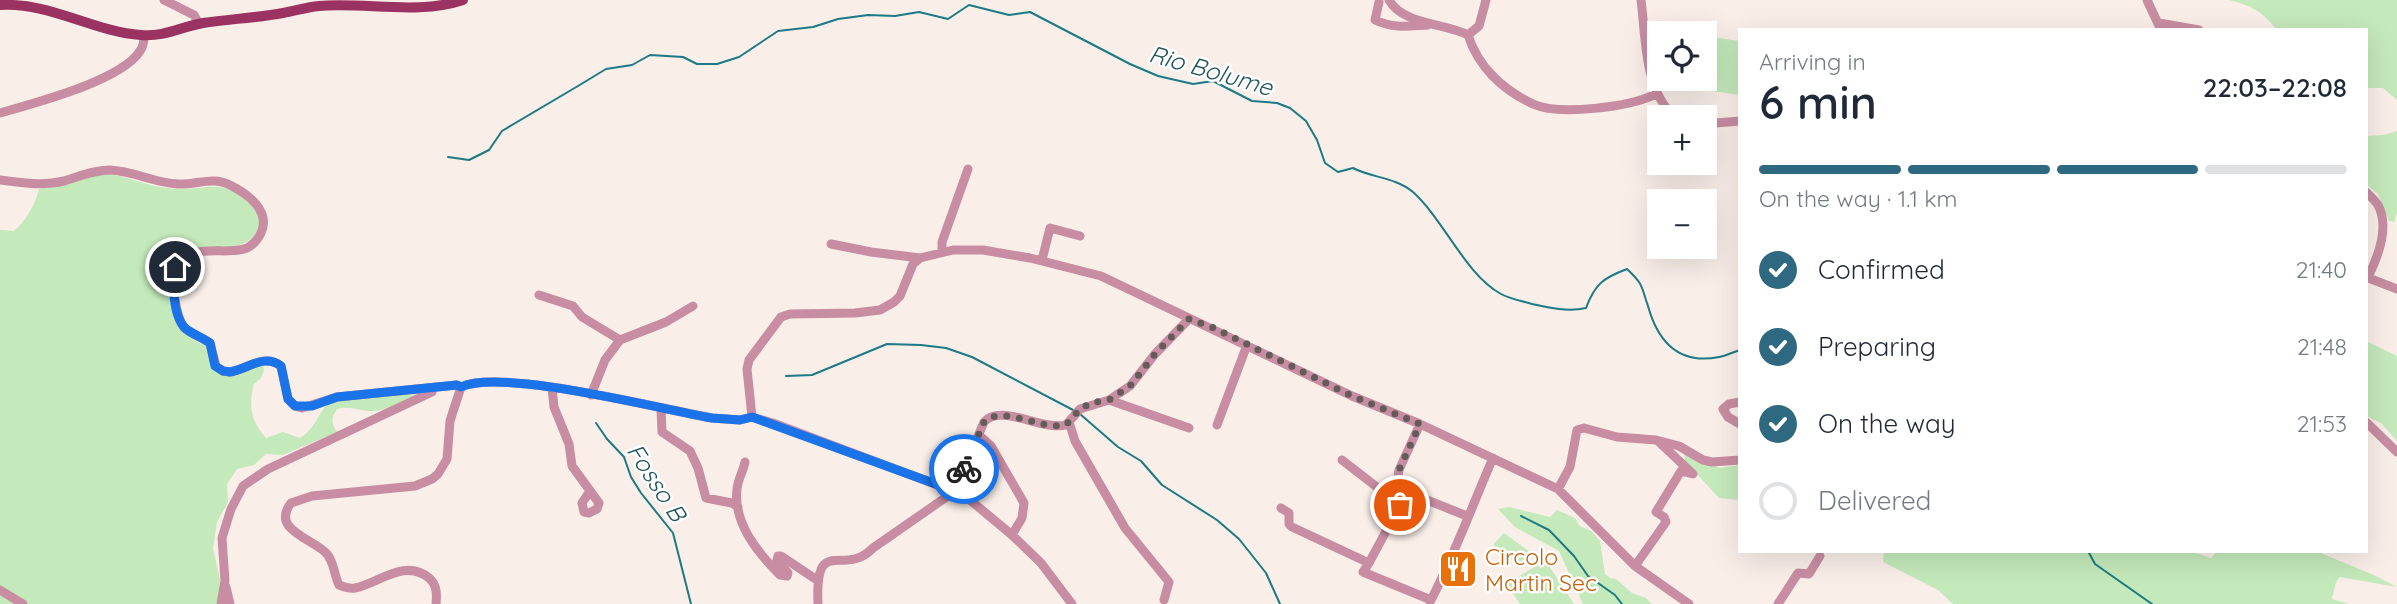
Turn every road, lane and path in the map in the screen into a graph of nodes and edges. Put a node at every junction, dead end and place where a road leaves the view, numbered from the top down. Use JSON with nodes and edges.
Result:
{"nodes":[{"id":1,"x":164,"y":0,"type":"edge"},
{"id":2,"x":1390,"y":0,"type":"edge"},
{"id":3,"x":1486,"y":0,"type":"edge"},
{"id":4,"x":1640,"y":0,"type":"edge"},
{"id":5,"x":2147,"y":0,"type":"edge"},
{"id":6,"x":456,"y":1,"type":"edge"},
{"id":7,"x":1379,"y":2,"type":"dead end"},
{"id":8,"x":0,"y":5,"type":"edge"},
{"id":9,"x":198,"y":24,"type":"junction"},
{"id":10,"x":1441,"y":25,"type":"junction"},
{"id":11,"x":2160,"y":26,"type":"edge"},
{"id":12,"x":2180,"y":28,"type":"edge"},
{"id":13,"x":1468,"y":35,"type":"junction"},
{"id":14,"x":144,"y":36,"type":"junction"},
{"id":15,"x":1656,"y":94,"type":"junction"},
{"id":16,"x":1665,"y":105,"type":"edge"},
{"id":17,"x":0,"y":113,"type":"edge"},
{"id":18,"x":1738,"y":121,"type":"edge"},
{"id":19,"x":1717,"y":123,"type":"edge"},
{"id":20,"x":968,"y":169,"type":"dead end"},
{"id":21,"x":0,"y":180,"type":"edge"},
{"id":22,"x":2368,"y":194,"type":"edge"},
{"id":23,"x":1080,"y":236,"type":"dead end"},
{"id":24,"x":831,"y":244,"type":"dead end"},
{"id":25,"x":942,"y":252,"type":"junction"},
{"id":26,"x":920,"y":258,"type":"junction"},
{"id":27,"x":1042,"y":260,"type":"junction"},
{"id":28,"x":2370,"y":278,"type":"edge"},
{"id":29,"x":2397,"y":282,"type":"edge"},
{"id":30,"x":2397,"y":289,"type":"edge"},
{"id":31,"x":539,"y":295,"type":"dead end"},
{"id":32,"x":693,"y":306,"type":"dead end"},
{"id":33,"x":1189,"y":319,"type":"junction"},
{"id":34,"x":620,"y":340,"type":"junction"},
{"id":35,"x":1247,"y":345,"type":"junction"},
{"id":36,"x":461,"y":387,"type":"junction"},
{"id":37,"x":438,"y":388,"type":"junction"},
{"id":38,"x":552,"y":388,"type":"junction"},
{"id":39,"x":591,"y":395,"type":"junction"},
{"id":40,"x":1109,"y":400,"type":"junction"},
{"id":41,"x":1738,"y":402,"type":"edge"},
{"id":42,"x":661,"y":409,"type":"junction"},
{"id":43,"x":1074,"y":415,"type":"junction"},
{"id":44,"x":752,"y":417,"type":"junction"},
{"id":45,"x":1738,"y":423,"type":"edge"},
{"id":46,"x":1420,"y":424,"type":"junction"},
{"id":47,"x":2368,"y":424,"type":"edge"},
{"id":48,"x":1217,"y":425,"type":"dead end"},
{"id":49,"x":1189,"y":428,"type":"dead end"},
{"id":50,"x":979,"y":435,"type":"junction"},
{"id":51,"x":1656,"y":439,"type":"junction"},
{"id":52,"x":2397,"y":452,"type":"edge"},
{"id":53,"x":1493,"y":458,"type":"junction"},
{"id":54,"x":1342,"y":460,"type":"dead end"},
{"id":55,"x":1738,"y":460,"type":"edge"},
{"id":56,"x":745,"y":462,"type":"dead end"},
{"id":57,"x":1558,"y":489,"type":"junction"},
{"id":58,"x":590,"y":491,"type":"dead end"},
{"id":59,"x":955,"y":491,"type":"junction"},
{"id":60,"x":1407,"y":492,"type":"junction"},
{"id":61,"x":1400,"y":505,"type":"junction"},
{"id":62,"x":738,"y":507,"type":"junction"},
{"id":63,"x":1281,"y":508,"type":"dead end"},
{"id":64,"x":1467,"y":516,"type":"junction"},
{"id":65,"x":1012,"y":534,"type":"junction"},
{"id":66,"x":1820,"y":556,"type":"dead end"},
{"id":67,"x":1368,"y":563,"type":"junction"},
{"id":68,"x":1635,"y":566,"type":"junction"},
{"id":69,"x":817,"y":580,"type":"junction"},
{"id":70,"x":225,"y":581,"type":"junction"},
{"id":71,"x":0,"y":590,"type":"edge"},
{"id":72,"x":1164,"y":600,"type":"dead end"},
{"id":73,"x":1430,"y":602,"type":"edge"},
{"id":74,"x":23,"y":604,"type":"edge"},
{"id":75,"x":221,"y":604,"type":"edge"},
{"id":76,"x":230,"y":604,"type":"edge"},
{"id":77,"x":436,"y":604,"type":"edge"},
{"id":78,"x":818,"y":604,"type":"edge"},
{"id":79,"x":1072,"y":604,"type":"edge"},
{"id":80,"x":1689,"y":604,"type":"edge"},
{"id":81,"x":1778,"y":604,"type":"edge"}],
"edges":[{"from":1,"to":9,"type":"street"},
{"from":2,"to":10,"type":"street"},
{"from":3,"to":13,"type":"street"},
{"from":4,"to":15,"type":"street"},
{"from":5,"to":11,"type":"street"},
{"from":6,"to":9,"type":"main road"},
{"from":7,"to":10,"type":"street"},
{"from":8,"to":14,"type":"main road"},
{"from":9,"to":14,"type":"main road"},
{"from":10,"to":13,"type":"street"},
{"from":11,"to":12,"type":"street"},
{"from":13,"to":15,"type":"street"},
{"from":14,"to":17,"type":"street"},
{"from":15,"to":16,"type":"street"},
{"from":18,"to":19,"type":"street"},
{"from":20,"to":25,"type":"street"},
{"from":21,"to":37,"type":"street"},
{"from":22,"to":28,"type":"street"},
{"from":23,"to":27,"type":"street"},
{"from":24,"to":26,"type":"street"},
{"from":25,"to":26,"type":"street"},
{"from":25,"to":27,"type":"street"},
{"from":26,"to":44,"type":"street"},
{"from":27,"to":33,"type":"street"},
{"from":28,"to":29,"type":"street"},
{"from":28,"to":30,"type":"street"},
{"from":31,"to":34,"type":"street"},
{"from":32,"to":34,"type":"street"},
{"from":33,"to":35,"type":"street"},
{"from":33,"to":40,"type":"street"},
{"from":34,"to":39,"type":"street"},
{"from":35,"to":46,"type":"street"},
{"from":35,"to":48,"type":"street"},
{"from":36,"to":37,"type":"street"},
{"from":36,"to":38,"type":"street"},
{"from":36,"to":77,"type":"street"},
{"from":37,"to":70,"type":"street"},
{"from":38,"to":39,"type":"street"},
{"from":38,"to":58,"type":"street"},
{"from":39,"to":42,"type":"street"},
{"from":40,"to":43,"type":"street"},
{"from":40,"to":49,"type":"street"},
{"from":41,"to":45,"type":"street"},
{"from":42,"to":44,"type":"street"},
{"from":42,"to":62,"type":"street"},
{"from":43,"to":50,"type":"street"},
{"from":43,"to":72,"type":"street"},
{"from":44,"to":59,"type":"street"},
{"from":46,"to":53,"type":"street"},
{"from":46,"to":60,"type":"street"},
{"from":47,"to":52,"type":"street"},
{"from":50,"to":59,"type":"street"},
{"from":50,"to":65,"type":"street"},
{"from":51,"to":55,"type":"street"},
{"from":51,"to":57,"type":"street"},
{"from":51,"to":68,"type":"street"},
{"from":53,"to":57,"type":"street"},
{"from":53,"to":64,"type":"street"},
{"from":54,"to":61,"type":"street"},
{"from":56,"to":62,"type":"street"},
{"from":57,"to":68,"type":"street"},
{"from":59,"to":65,"type":"street"},
{"from":59,"to":69,"type":"street"},
{"from":60,"to":61,"type":"street"},
{"from":60,"to":64,"type":"street"},
{"from":61,"to":67,"type":"street"},
{"from":62,"to":69,"type":"street"},
{"from":63,"to":67,"type":"street"},
{"from":64,"to":73,"type":"street"},
{"from":65,"to":79,"type":"street"},
{"from":66,"to":81,"type":"street"},
{"from":67,"to":73,"type":"street"},
{"from":68,"to":80,"type":"street"},
{"from":69,"to":78,"type":"street"},
{"from":70,"to":75,"type":"street"},
{"from":70,"to":76,"type":"street"},
{"from":71,"to":74,"type":"street"}]}
